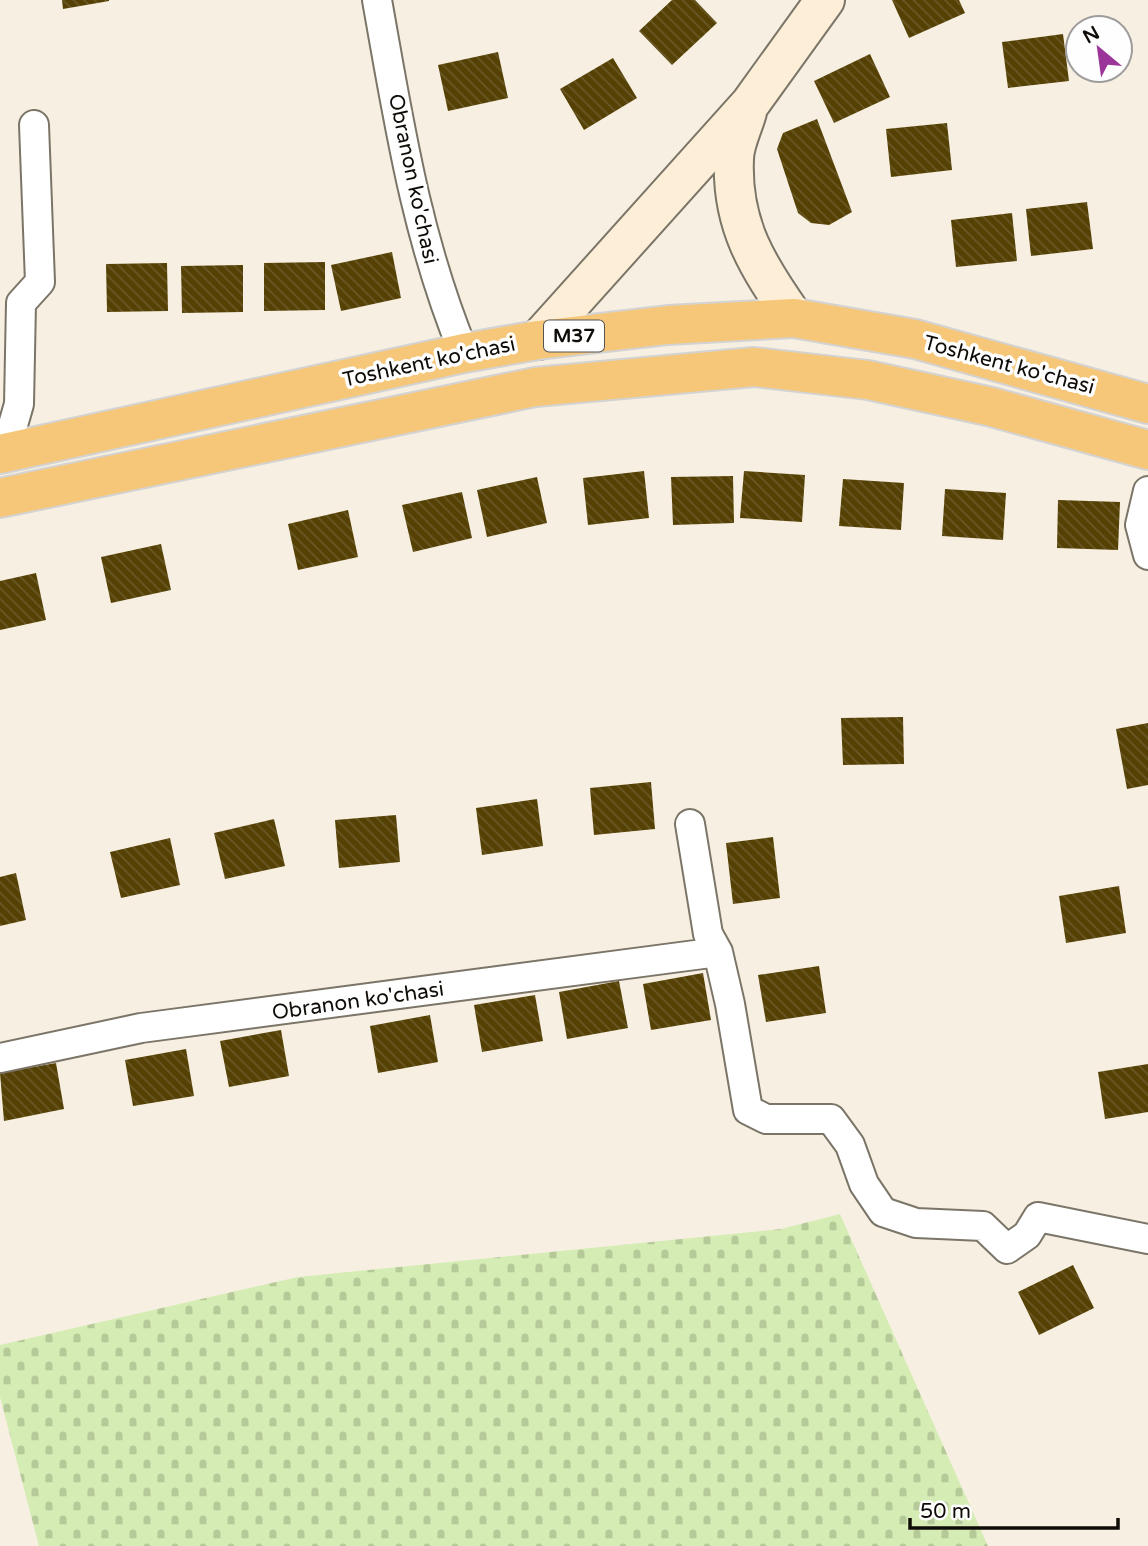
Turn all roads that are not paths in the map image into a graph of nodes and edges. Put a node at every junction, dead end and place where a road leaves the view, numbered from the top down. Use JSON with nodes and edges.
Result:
{"nodes":[{"id":1,"x":377,"y":0,"type":"edge"},
{"id":2,"x":825,"y":0,"type":"edge"},
{"id":3,"x":750,"y":104,"type":"junction"},
{"id":4,"x":34,"y":125,"type":"dead end"},
{"id":5,"x":794,"y":318,"type":"junction"},
{"id":6,"x":538,"y":340,"type":"junction"},
{"id":7,"x":464,"y":353,"type":"junction"},
{"id":8,"x":1148,"y":404,"type":"edge"},
{"id":9,"x":1148,"y":450,"type":"edge"},
{"id":10,"x":3,"y":454,"type":"edge"},
{"id":11,"x":1148,"y":491,"type":"edge"},
{"id":12,"x":0,"y":498,"type":"edge"},
{"id":13,"x":1148,"y":555,"type":"edge"},
{"id":14,"x":690,"y":824,"type":"dead end"},
{"id":15,"x":718,"y":952,"type":"junction"},
{"id":16,"x":0,"y":1058,"type":"edge"},
{"id":17,"x":1148,"y":1240,"type":"edge"}],
"edges":[{"from":1,"to":7,"type":"street","name":"Obranon ko'chasi"},
{"from":2,"to":3,"type":"street"},
{"from":3,"to":5,"type":"street"},
{"from":3,"to":6,"type":"street"},
{"from":4,"to":10,"type":"street"},
{"from":5,"to":6,"type":"highway","name":"Toshkent ko'chasi","number":"M37"},
{"from":5,"to":8,"type":"highway","name":"Toshkent ko'chasi","number":"M37"},
{"from":6,"to":7,"type":"highway","name":"Toshkent ko'chasi","number":"M37"},
{"from":7,"to":10,"type":"highway","name":"Toshkent ko'chasi","number":"M37"},
{"from":9,"to":12,"type":"highway","number":"M37"},
{"from":11,"to":13,"type":"street"},
{"from":14,"to":15,"type":"street"},
{"from":15,"to":16,"type":"street","name":"Obranon ko'chasi"},
{"from":15,"to":17,"type":"street"}]}
